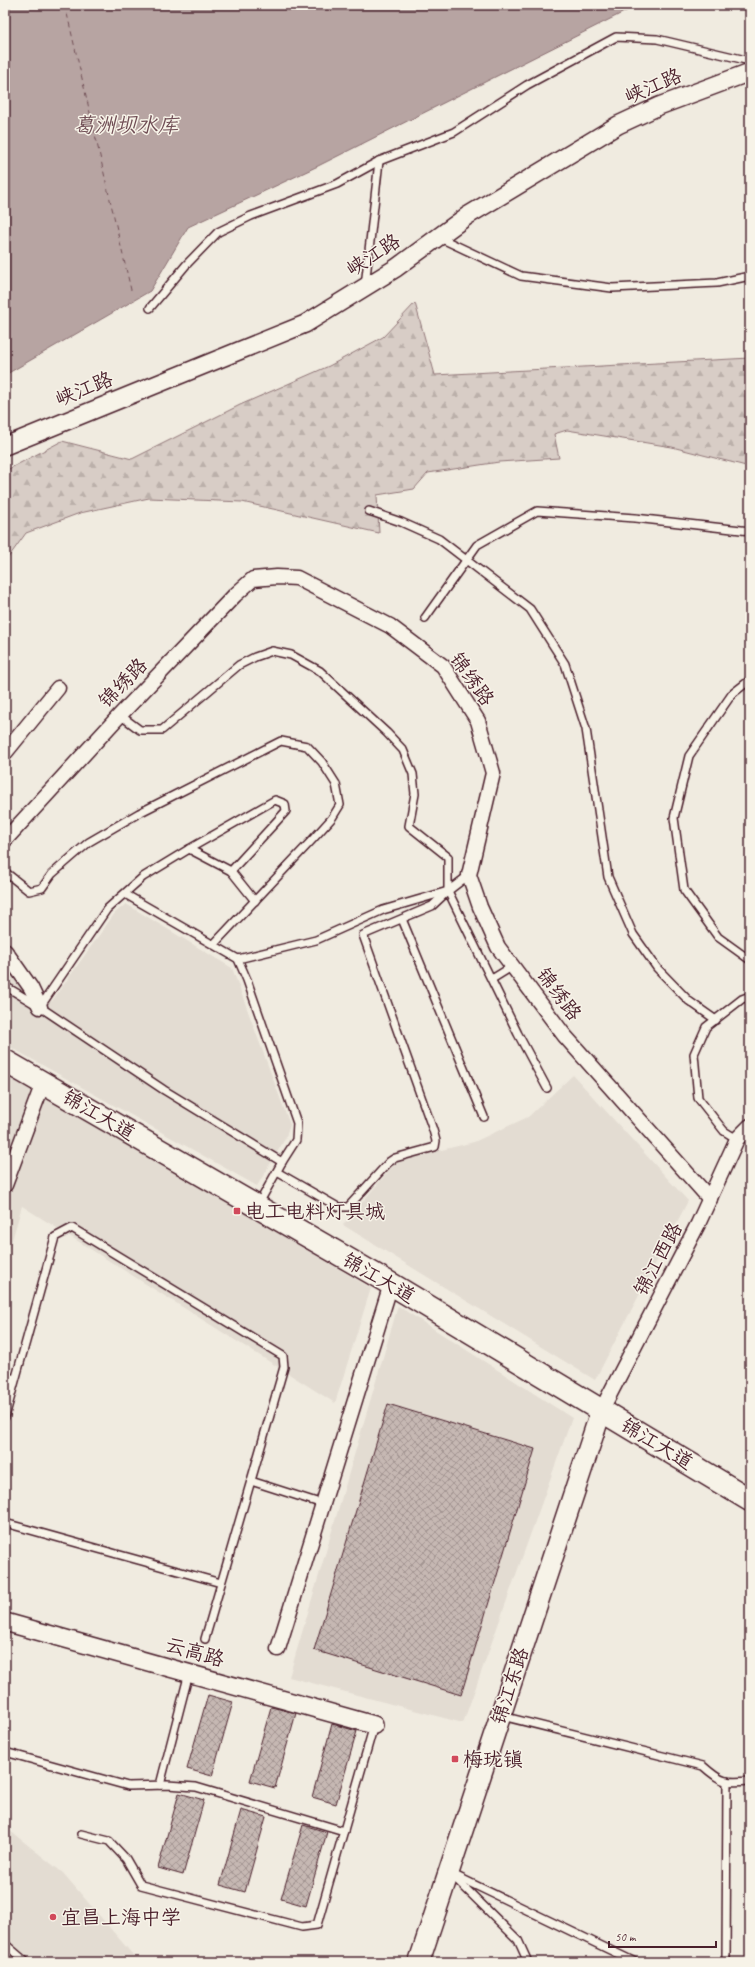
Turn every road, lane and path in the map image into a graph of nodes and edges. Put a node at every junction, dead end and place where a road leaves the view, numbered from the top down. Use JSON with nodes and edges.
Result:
{"nodes":[{"id":1,"x":750,"y":61,"type":"edge"},
{"id":2,"x":750,"y":72,"type":"edge"},
{"id":3,"x":379,"y":161,"type":"junction"},
{"id":4,"x":438,"y":237,"type":"junction"},
{"id":5,"x":750,"y":276,"type":"edge"},
{"id":6,"x":364,"y":287,"type":"junction"},
{"id":7,"x":150,"y":308,"type":"dead end"},
{"id":8,"x":5,"y":446,"type":"edge"},
{"id":9,"x":369,"y":512,"type":"dead end"},
{"id":10,"x":750,"y":531,"type":"edge"},
{"id":11,"x":467,"y":559,"type":"junction"},
{"id":12,"x":425,"y":618,"type":"dead end"},
{"id":13,"x":750,"y":680,"type":"edge"},
{"id":14,"x":58,"y":688,"type":"dead end"},
{"id":15,"x":120,"y":715,"type":"junction"},
{"id":16,"x":5,"y":753,"type":"edge"},
{"id":17,"x":5,"y":840,"type":"edge"},
{"id":18,"x":189,"y":848,"type":"junction"},
{"id":19,"x":231,"y":871,"type":"junction"},
{"id":20,"x":5,"y":872,"type":"edge"},
{"id":21,"x":469,"y":875,"type":"junction"},
{"id":22,"x":448,"y":891,"type":"junction"},
{"id":23,"x":124,"y":894,"type":"junction"},
{"id":24,"x":255,"y":901,"type":"junction"},
{"id":25,"x":402,"y":919,"type":"junction"},
{"id":26,"x":214,"y":944,"type":"junction"},
{"id":27,"x":5,"y":951,"type":"edge"},
{"id":28,"x":238,"y":959,"type":"junction"},
{"id":29,"x":750,"y":960,"type":"edge"},
{"id":30,"x":512,"y":966,"type":"junction"},
{"id":31,"x":492,"y":979,"type":"junction"},
{"id":32,"x":5,"y":986,"type":"edge"},
{"id":33,"x":750,"y":996,"type":"edge"},
{"id":34,"x":742,"y":999,"type":"junction"},
{"id":35,"x":750,"y":1003,"type":"edge"},
{"id":36,"x":40,"y":1007,"type":"junction"},
{"id":37,"x":716,"y":1020,"type":"junction"},
{"id":38,"x":5,"y":1061,"type":"edge"},
{"id":39,"x":43,"y":1083,"type":"junction"},
{"id":40,"x":547,"y":1088,"type":"dead end"},
{"id":41,"x":484,"y":1117,"type":"dead end"},
{"id":42,"x":750,"y":1126,"type":"edge"},
{"id":43,"x":737,"y":1139,"type":"junction"},
{"id":44,"x":282,"y":1162,"type":"junction"},
{"id":45,"x":277,"y":1172,"type":"junction"},
{"id":46,"x":5,"y":1185,"type":"edge"},
{"id":47,"x":710,"y":1199,"type":"junction"},
{"id":48,"x":257,"y":1207,"type":"junction"},
{"id":49,"x":391,"y":1284,"type":"junction"},
{"id":50,"x":5,"y":1376,"type":"edge"},
{"id":51,"x":15,"y":1379,"type":"junction"},
{"id":52,"x":600,"y":1411,"type":"junction"},
{"id":53,"x":5,"y":1416,"type":"edge"},
{"id":54,"x":251,"y":1481,"type":"junction"},
{"id":55,"x":750,"y":1500,"type":"edge"},
{"id":56,"x":323,"y":1504,"type":"junction"},
{"id":57,"x":5,"y":1523,"type":"edge"},
{"id":58,"x":221,"y":1583,"type":"junction"},
{"id":59,"x":5,"y":1622,"type":"edge"},
{"id":60,"x":205,"y":1639,"type":"dead end"},
{"id":61,"x":278,"y":1649,"type":"dead end"},
{"id":62,"x":189,"y":1673,"type":"junction"},
{"id":63,"x":500,"y":1715,"type":"junction"},
{"id":64,"x":374,"y":1725,"type":"joint"},
{"id":65,"x":5,"y":1752,"type":"edge"},
{"id":66,"x":727,"y":1781,"type":"junction"},
{"id":67,"x":750,"y":1781,"type":"edge"},
{"id":68,"x":160,"y":1785,"type":"junction"},
{"id":69,"x":344,"y":1831,"type":"junction"},
{"id":70,"x":81,"y":1834,"type":"dead end"},
{"id":71,"x":448,"y":1872,"type":"junction"},
{"id":72,"x":5,"y":1944,"type":"edge"},
{"id":73,"x":26,"y":1962,"type":"edge"},
{"id":74,"x":419,"y":1962,"type":"edge"},
{"id":75,"x":528,"y":1962,"type":"edge"},
{"id":76,"x":635,"y":1962,"type":"edge"},
{"id":77,"x":726,"y":1962,"type":"edge"}],
"edges":[{"from":1,"to":3,"type":"lane"},
{"from":2,"to":4,"type":"street","name":"峡江路"},
{"from":3,"to":6,"type":"lane"},
{"from":3,"to":7,"type":"lane"},
{"from":4,"to":5,"type":"lane"},
{"from":4,"to":6,"type":"street","name":"峡江路"},
{"from":6,"to":8,"type":"street","name":"峡江路"},
{"from":9,"to":11,"type":"lane"},
{"from":10,"to":11,"type":"lane"},
{"from":11,"to":12,"type":"lane"},
{"from":11,"to":37,"type":"lane"},
{"from":13,"to":29,"type":"lane"},
{"from":14,"to":16,"type":"street"},
{"from":15,"to":17,"type":"street","name":"锦绣路"},
{"from":15,"to":21,"type":"street","name":"锦绣路"},
{"from":15,"to":22,"type":"lane"},
{"from":18,"to":19,"type":"lane"},
{"from":18,"to":19,"type":"lane"},
{"from":18,"to":23,"type":"lane"},
{"from":19,"to":24,"type":"lane"},
{"from":20,"to":24,"type":"lane"},
{"from":21,"to":22,"type":"lane"},
{"from":21,"to":30,"type":"street","name":"锦绣路"},
{"from":22,"to":25,"type":"lane"},
{"from":22,"to":28,"type":"lane"},
{"from":22,"to":31,"type":"lane"},
{"from":23,"to":26,"type":"lane"},
{"from":23,"to":36,"type":"lane"},
{"from":24,"to":26,"type":"lane"},
{"from":25,"to":41,"type":"lane"},
{"from":25,"to":45,"type":"lane"},
{"from":26,"to":28,"type":"lane"},
{"from":27,"to":36,"type":"street"},
{"from":28,"to":44,"type":"lane"},
{"from":30,"to":31,"type":"lane"},
{"from":30,"to":47,"type":"street","name":"锦绣路"},
{"from":31,"to":40,"type":"lane"},
{"from":32,"to":36,"type":"lane"},
{"from":33,"to":34,"type":"lane"},
{"from":34,"to":35,"type":"lane"},
{"from":34,"to":37,"type":"lane"},
{"from":36,"to":44,"type":"lane"},
{"from":37,"to":43,"type":"lane"},
{"from":38,"to":39,"type":"main road","name":"锦江大道"},
{"from":39,"to":46,"type":"street"},
{"from":39,"to":48,"type":"main road","name":"锦江大道"},
{"from":42,"to":43,"type":"street","name":"锦江西路"},
{"from":43,"to":47,"type":"street","name":"锦江西路"},
{"from":44,"to":45,"type":"lane"},
{"from":45,"to":48,"type":"lane"},
{"from":47,"to":52,"type":"street","name":"锦江西路"},
{"from":48,"to":49,"type":"main road","name":"锦江大道"},
{"from":49,"to":52,"type":"main road","name":"锦江大道"},
{"from":49,"to":56,"type":"street"},
{"from":50,"to":51,"type":"lane"},
{"from":51,"to":53,"type":"lane"},
{"from":51,"to":54,"type":"lane"},
{"from":52,"to":55,"type":"main road","name":"锦江大道"},
{"from":52,"to":63,"type":"main road","name":"锦江东路"},
{"from":54,"to":56,"type":"lane"},
{"from":54,"to":58,"type":"lane"},
{"from":56,"to":61,"type":"street"},
{"from":57,"to":58,"type":"lane"},
{"from":58,"to":60,"type":"lane"},
{"from":59,"to":62,"type":"street","name":"云高路"},
{"from":62,"to":64,"type":"street","name":"云高路"},
{"from":62,"to":68,"type":"lane"},
{"from":63,"to":66,"type":"lane"},
{"from":63,"to":71,"type":"main road","name":"锦江东路"},
{"from":64,"to":69,"type":"lane"},
{"from":65,"to":68,"type":"lane"},
{"from":66,"to":67,"type":"lane"},
{"from":66,"to":77,"type":"lane"},
{"from":68,"to":69,"type":"lane"},
{"from":69,"to":70,"type":"lane"},
{"from":71,"to":74,"type":"main road","name":"锦江东路"},
{"from":71,"to":75,"type":"lane"},
{"from":71,"to":76,"type":"lane"},
{"from":72,"to":73,"type":"lane"}]}
